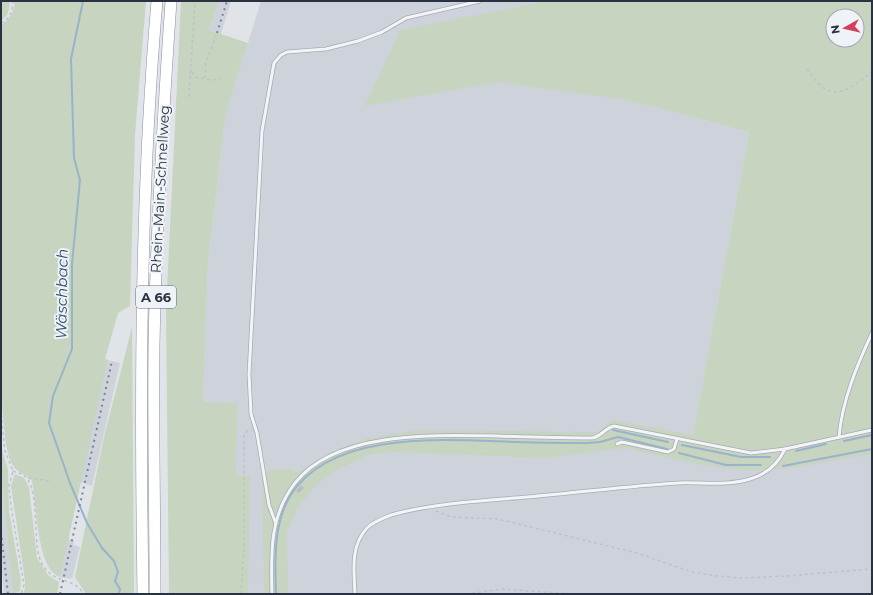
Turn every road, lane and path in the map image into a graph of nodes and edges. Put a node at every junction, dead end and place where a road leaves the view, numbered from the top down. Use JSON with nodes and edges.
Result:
{"nodes":[{"id":1,"x":13,"y":1,"type":"edge"},
{"id":2,"x":158,"y":1,"type":"edge"},
{"id":3,"x":171,"y":1,"type":"edge"},
{"id":4,"x":195,"y":1,"type":"edge"},
{"id":5,"x":480,"y":1,"type":"edge"},
{"id":6,"x":1,"y":23,"type":"edge"},
{"id":7,"x":216,"y":36,"type":"dead end"},
{"id":8,"x":807,"y":69,"type":"dead end"},
{"id":9,"x":872,"y":71,"type":"edge"},
{"id":10,"x":192,"y":72,"type":"junction"},
{"id":11,"x":205,"y":78,"type":"junction"},
{"id":12,"x":220,"y":79,"type":"dead end"},
{"id":13,"x":189,"y":97,"type":"dead end"},
{"id":14,"x":872,"y":333,"type":"edge"},
{"id":15,"x":1,"y":414,"type":"edge"},
{"id":16,"x":872,"y":430,"type":"edge"},
{"id":17,"x":257,"y":433,"type":"junction"},
{"id":18,"x":839,"y":437,"type":"junction"},
{"id":19,"x":677,"y":439,"type":"junction"},
{"id":20,"x":618,"y":444,"type":"dead end"},
{"id":21,"x":785,"y":448,"type":"junction"},
{"id":22,"x":13,"y":471,"type":"junction"},
{"id":23,"x":28,"y":478,"type":"junction"},
{"id":24,"x":50,"y":481,"type":"dead end"},
{"id":25,"x":428,"y":508,"type":"junction"},
{"id":26,"x":276,"y":524,"type":"junction"},
{"id":27,"x":872,"y":569,"type":"edge"},
{"id":28,"x":21,"y":594,"type":"edge"},
{"id":29,"x":83,"y":594,"type":"edge"},
{"id":30,"x":143,"y":594,"type":"edge"},
{"id":31,"x":155,"y":594,"type":"edge"},
{"id":32,"x":241,"y":594,"type":"edge"},
{"id":33,"x":272,"y":594,"type":"edge"},
{"id":34,"x":354,"y":594,"type":"edge"},
{"id":35,"x":466,"y":594,"type":"edge"},
{"id":36,"x":572,"y":594,"type":"edge"}],
"edges":[{"from":1,"to":6,"type":"path"},
{"from":2,"to":30,"type":"highway","name":"Rhein-Main-Schnellweg","number":"A 66"},
{"from":3,"to":31,"type":"highway","name":"Rhein-Main-Schnellweg","number":"A 66"},
{"from":4,"to":10,"type":"path"},
{"from":5,"to":17,"type":"lane"},
{"from":7,"to":11,"type":"path"},
{"from":8,"to":9,"type":"path"},
{"from":10,"to":11,"type":"path"},
{"from":10,"to":13,"type":"path"},
{"from":11,"to":12,"type":"path"},
{"from":14,"to":18,"type":"lane"},
{"from":15,"to":22,"type":"path"},
{"from":16,"to":18,"type":"lane"},
{"from":17,"to":26,"type":"lane"},
{"from":17,"to":32,"type":"path"},
{"from":18,"to":21,"type":"lane"},
{"from":19,"to":20,"type":"lane"},
{"from":19,"to":21,"type":"lane"},
{"from":19,"to":26,"type":"lane"},
{"from":21,"to":25,"type":"lane"},
{"from":22,"to":23,"type":"path"},
{"from":22,"to":28,"type":"path"},
{"from":23,"to":24,"type":"path"},
{"from":23,"to":29,"type":"path"},
{"from":25,"to":27,"type":"path"},
{"from":25,"to":34,"type":"lane"},
{"from":26,"to":33,"type":"lane"},
{"from":35,"to":36,"type":"path"}]}
